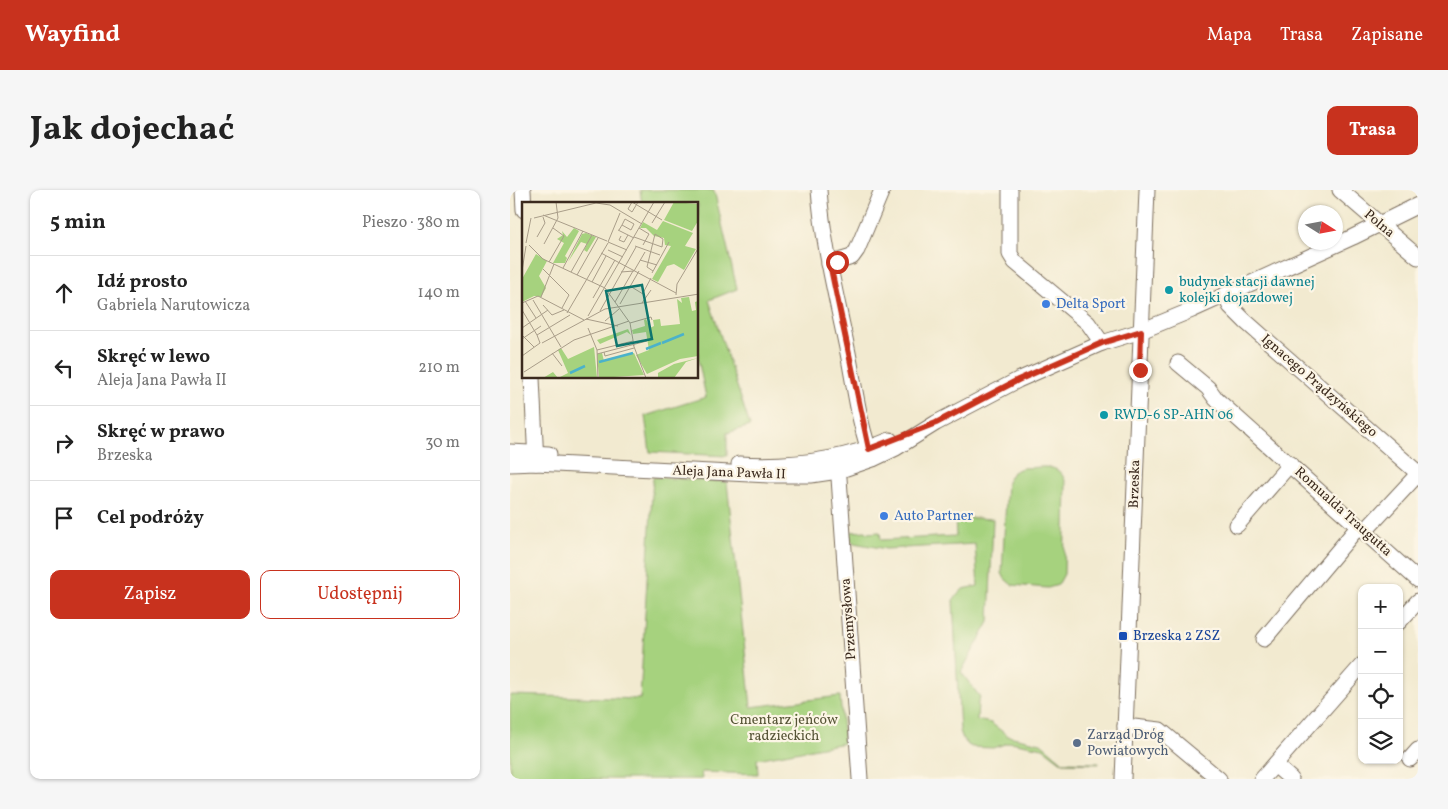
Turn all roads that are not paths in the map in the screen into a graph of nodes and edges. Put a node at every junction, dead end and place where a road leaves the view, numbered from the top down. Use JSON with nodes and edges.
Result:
{"nodes":[{"id":1,"x":819,"y":190,"type":"edge"},
{"id":2,"x":882,"y":190,"type":"edge"},
{"id":3,"x":1010,"y":190,"type":"edge"},
{"id":4,"x":1147,"y":190,"type":"edge"},
{"id":5,"x":1340,"y":190,"type":"edge"},
{"id":6,"x":1418,"y":205,"type":"edge"},
{"id":7,"x":1380,"y":224,"type":"junction"},
{"id":8,"x":1418,"y":257,"type":"edge"},
{"id":9,"x":830,"y":264,"type":"junction"},
{"id":10,"x":1225,"y":295,"type":"junction"},
{"id":11,"x":1141,"y":331,"type":"junction"},
{"id":12,"x":1102,"y":343,"type":"junction"},
{"id":13,"x":1178,"y":363,"type":"dead end"},
{"id":14,"x":532,"y":379,"type":"edge"},
{"id":15,"x":863,"y":425,"type":"junction"},
{"id":16,"x":510,"y":452,"type":"edge"},
{"id":17,"x":871,"y":454,"type":"junction"},
{"id":18,"x":536,"y":458,"type":"junction"},
{"id":19,"x":840,"y":461,"type":"junction"},
{"id":20,"x":510,"y":464,"type":"edge"},
{"id":21,"x":1290,"y":464,"type":"junction"},
{"id":22,"x":1418,"y":473,"type":"edge"},
{"id":23,"x":1237,"y":525,"type":"dead end"},
{"id":24,"x":1362,"y":528,"type":"junction"},
{"id":25,"x":1418,"y":580,"type":"edge"},
{"id":26,"x":1418,"y":601,"type":"edge"},
{"id":27,"x":1403,"y":618,"type":"edge"},
{"id":28,"x":1264,"y":639,"type":"dead end"},
{"id":29,"x":1358,"y":670,"type":"edge"},
{"id":30,"x":1125,"y":726,"type":"junction"},
{"id":31,"x":1275,"y":766,"type":"junction"},
{"id":32,"x":860,"y":779,"type":"edge"},
{"id":33,"x":1123,"y":779,"type":"edge"},
{"id":34,"x":1219,"y":779,"type":"edge"},
{"id":35,"x":1262,"y":779,"type":"edge"},
{"id":36,"x":1290,"y":779,"type":"edge"}],
"edges":[{"from":1,"to":9,"type":"street"},
{"from":2,"to":9,"type":"street"},
{"from":3,"to":12,"type":"street"},
{"from":4,"to":11,"type":"street","name":"Brzeska"},
{"from":5,"to":7,"type":"street","name":"Polna"},
{"from":6,"to":7,"type":"street","name":"Aleja Jana Pawła II"},
{"from":7,"to":8,"type":"street","name":"Polna"},
{"from":7,"to":10,"type":"street","name":"Aleja Jana Pawła II"},
{"from":9,"to":15,"type":"street"},
{"from":10,"to":11,"type":"street","name":"Aleja Jana Pawła II"},
{"from":10,"to":22,"type":"street","name":"Ignacego Prądzyńskiego"},
{"from":11,"to":12,"type":"street","name":"Aleja Jana Pawła II"},
{"from":11,"to":30,"type":"street","name":"Brzeska"},
{"from":12,"to":17,"type":"street","name":"Aleja Jana Pawła II"},
{"from":13,"to":21,"type":"street","name":"Romualda Traugutta"},
{"from":14,"to":18,"type":"street"},
{"from":15,"to":17,"type":"street"},
{"from":15,"to":19,"type":"street"},
{"from":16,"to":18,"type":"street","name":"Aleja Jana Pawła II"},
{"from":17,"to":19,"type":"street","name":"Aleja Jana Pawła II"},
{"from":18,"to":19,"type":"street","name":"Aleja Jana Pawła II"},
{"from":18,"to":20,"type":"street","name":"Aleja Jana Pawła II"},
{"from":19,"to":32,"type":"street","name":"Przemysłowa"},
{"from":21,"to":23,"type":"street","name":"Romualda Traugutta"},
{"from":21,"to":24,"type":"street","name":"Romualda Traugutta"},
{"from":22,"to":24,"type":"street"},
{"from":24,"to":25,"type":"street","name":"Romualda Traugutta"},
{"from":24,"to":28,"type":"street"},
{"from":26,"to":27,"type":"street"},
{"from":29,"to":31,"type":"street"},
{"from":30,"to":33,"type":"street","name":"Brzeska"},
{"from":30,"to":34,"type":"street"},
{"from":31,"to":35,"type":"street"},
{"from":31,"to":36,"type":"street"}]}
